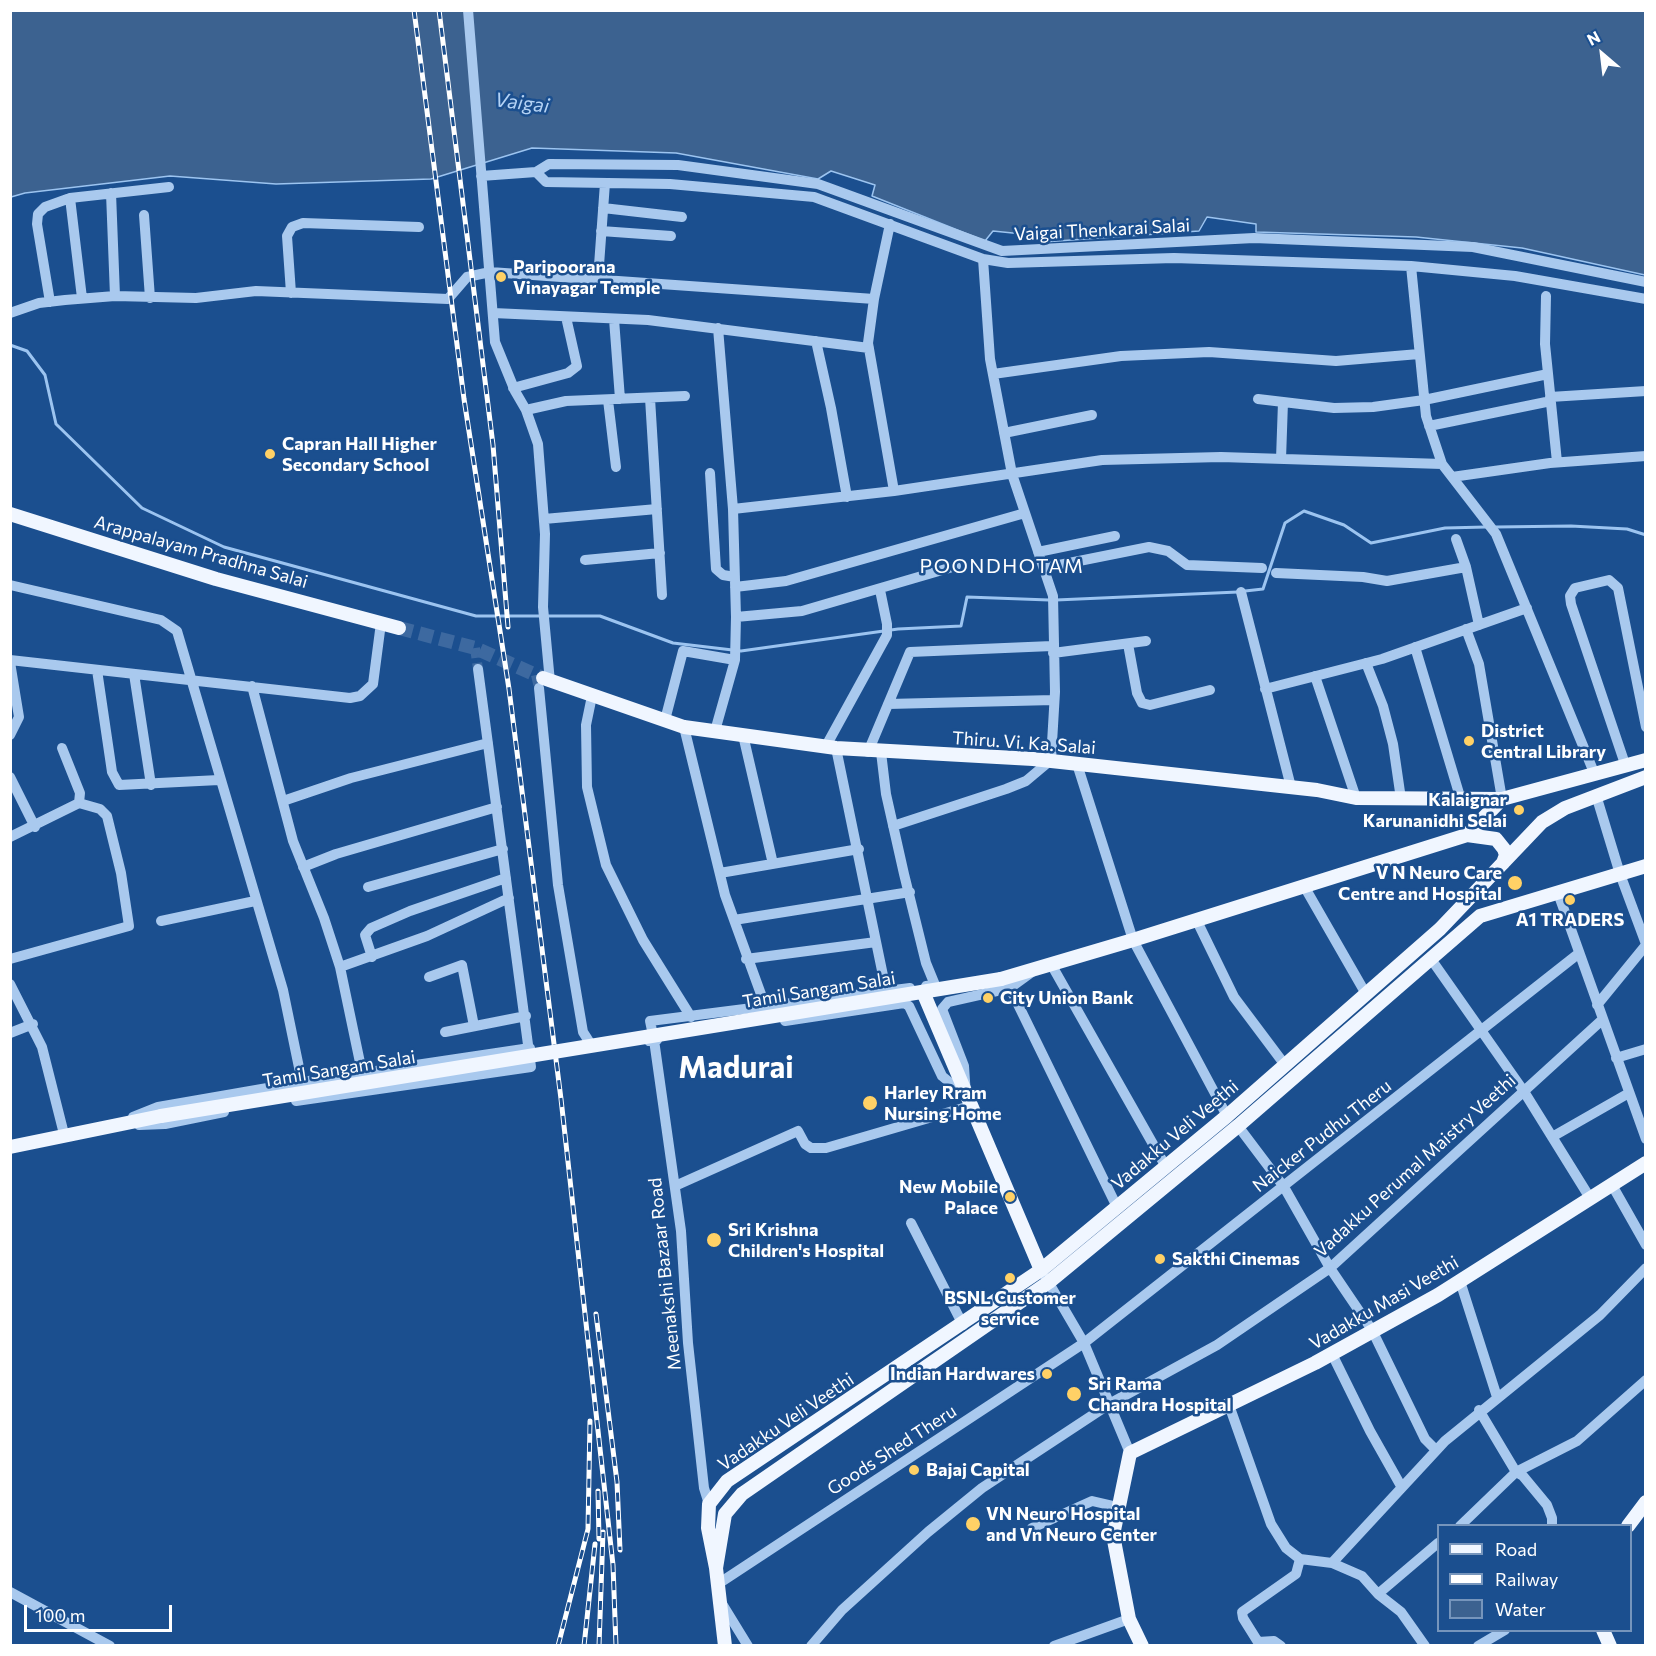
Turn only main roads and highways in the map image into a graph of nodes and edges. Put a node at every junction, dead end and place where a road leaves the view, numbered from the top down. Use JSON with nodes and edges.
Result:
{"nodes":[{"id":1,"x":10,"y":514,"type":"edge"},
{"id":2,"x":399,"y":628,"type":"tunnel mouth"},
{"id":3,"x":544,"y":683,"type":"tunnel mouth"},
{"id":4,"x":1646,"y":760,"type":"edge"},
{"id":5,"x":1646,"y":777,"type":"edge"},
{"id":6,"x":1502,"y":799,"type":"junction"},
{"id":7,"x":1467,"y":835,"type":"junction"},
{"id":8,"x":1503,"y":863,"type":"junction"},
{"id":9,"x":1646,"y":866,"type":"edge"},
{"id":10,"x":1472,"y":896,"type":"junction"},
{"id":11,"x":1480,"y":916,"type":"junction"},
{"id":12,"x":929,"y":988,"type":"junction"},
{"id":13,"x":10,"y":1147,"type":"edge"},
{"id":14,"x":1646,"y":1163,"type":"edge"},
{"id":15,"x":1041,"y":1270,"type":"junction"},
{"id":16,"x":742,"y":1494,"type":"junction"},
{"id":17,"x":1645,"y":1503,"type":"edge"},
{"id":18,"x":709,"y":1504,"type":"junction"},
{"id":19,"x":1629,"y":1524,"type":"edge"},
{"id":20,"x":716,"y":1568,"type":"junction"},
{"id":21,"x":1604,"y":1632,"type":"edge"},
{"id":22,"x":726,"y":1646,"type":"edge"},
{"id":23,"x":1142,"y":1646,"type":"edge"},
{"id":24,"x":1610,"y":1646,"type":"edge"}],
"edges":[{"from":1,"to":2,"type":"main road","name":"Arappalayam Pradhna Salai"},
{"from":3,"to":6,"type":"main road","name":"Thiru. Vi. Ka. Salai"},
{"from":4,"to":6,"type":"main road","name":"Thiru. Vi. Ka. Salai"},
{"from":5,"to":8,"type":"main road","name":"Vadakku Veli Veethi"},
{"from":6,"to":7,"type":"main road"},
{"from":7,"to":8,"type":"main road"},
{"from":7,"to":12,"type":"main road","name":"Tamil Sangam Salai","bridge":true},
{"from":8,"to":10,"type":"main road","name":"Vadakku Veli Veethi"},
{"from":9,"to":11,"type":"main road"},
{"from":10,"to":11,"type":"main road"},
{"from":10,"to":15,"type":"main road","name":"Vadakku Veli Veethi"},
{"from":11,"to":16,"type":"main road","name":"Vadakku Veli Veethi"},
{"from":12,"to":13,"type":"main road","name":"Tamil Sangam Salai","bridge":true},
{"from":12,"to":15,"type":"main road"},
{"from":14,"to":23,"type":"main road","name":"Vadakku Masi Veethi"},
{"from":15,"to":18,"type":"main road","name":"Vadakku Veli Veethi"},
{"from":16,"to":18,"type":"main road"},
{"from":16,"to":20,"type":"main road"},
{"from":17,"to":19,"type":"main road"},
{"from":18,"to":20,"type":"main road"},
{"from":20,"to":22,"type":"main road"},
{"from":21,"to":24,"type":"main road"}]}
